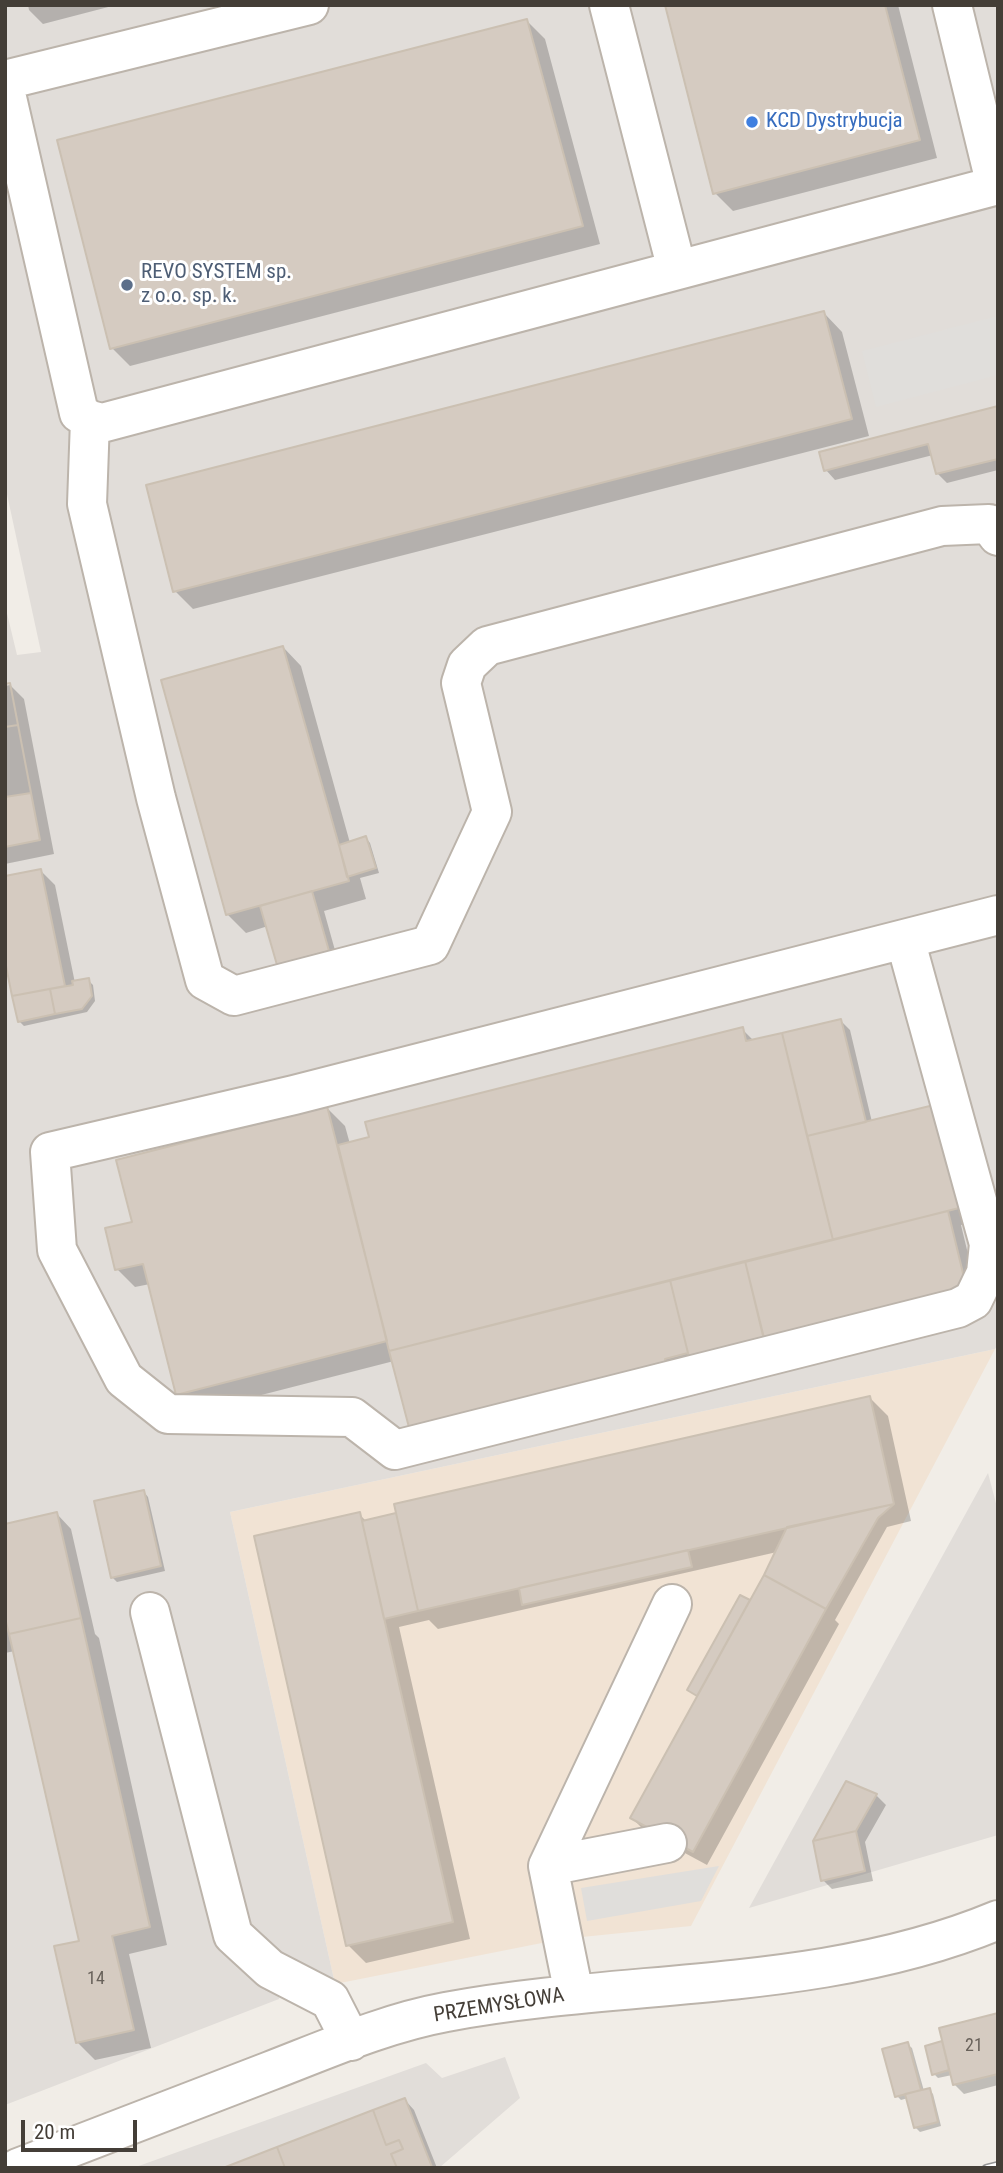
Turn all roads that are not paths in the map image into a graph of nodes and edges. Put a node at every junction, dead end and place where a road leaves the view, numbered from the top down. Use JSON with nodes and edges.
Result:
{"nodes":[{"id":1,"x":309,"y":5,"type":"edge"},
{"id":2,"x":608,"y":5,"type":"edge"},
{"id":3,"x":953,"y":5,"type":"edge"},
{"id":4,"x":5,"y":80,"type":"edge"},
{"id":5,"x":5,"y":89,"type":"edge"},
{"id":6,"x":997,"y":185,"type":"edge"},
{"id":7,"x":677,"y":270,"type":"junction"},
{"id":8,"x":90,"y":420,"type":"junction"},
{"id":9,"x":998,"y":536,"type":"edge"},
{"id":10,"x":998,"y":915,"type":"edge"},
{"id":11,"x":905,"y":939,"type":"junction"},
{"id":12,"x":672,"y":1604,"type":"dead end"},
{"id":13,"x":150,"y":1612,"type":"dead end"},
{"id":14,"x":667,"y":1843,"type":"dead end"},
{"id":15,"x":548,"y":1866,"type":"junction"},
{"id":16,"x":998,"y":1920,"type":"edge"},
{"id":17,"x":574,"y":1994,"type":"junction"},
{"id":18,"x":351,"y":2041,"type":"junction"},
{"id":19,"x":18,"y":2168,"type":"edge"}],
"edges":[{"from":1,"to":4,"type":"street"},
{"from":2,"to":7,"type":"street"},
{"from":3,"to":6,"type":"street"},
{"from":5,"to":8,"type":"street"},
{"from":6,"to":7,"type":"street"},
{"from":7,"to":8,"type":"street"},
{"from":8,"to":9,"type":"street"},
{"from":10,"to":11,"type":"street"},
{"from":11,"to":11,"type":"street"},
{"from":12,"to":15,"type":"street"},
{"from":13,"to":18,"type":"street"},
{"from":14,"to":15,"type":"street"},
{"from":15,"to":17,"type":"street"},
{"from":16,"to":17,"type":"street","name":"PRZEMYSŁOWA"},
{"from":17,"to":18,"type":"street","name":"PRZEMYSŁOWA"},
{"from":18,"to":19,"type":"street","name":"PRZEMYSŁOWA"}]}
